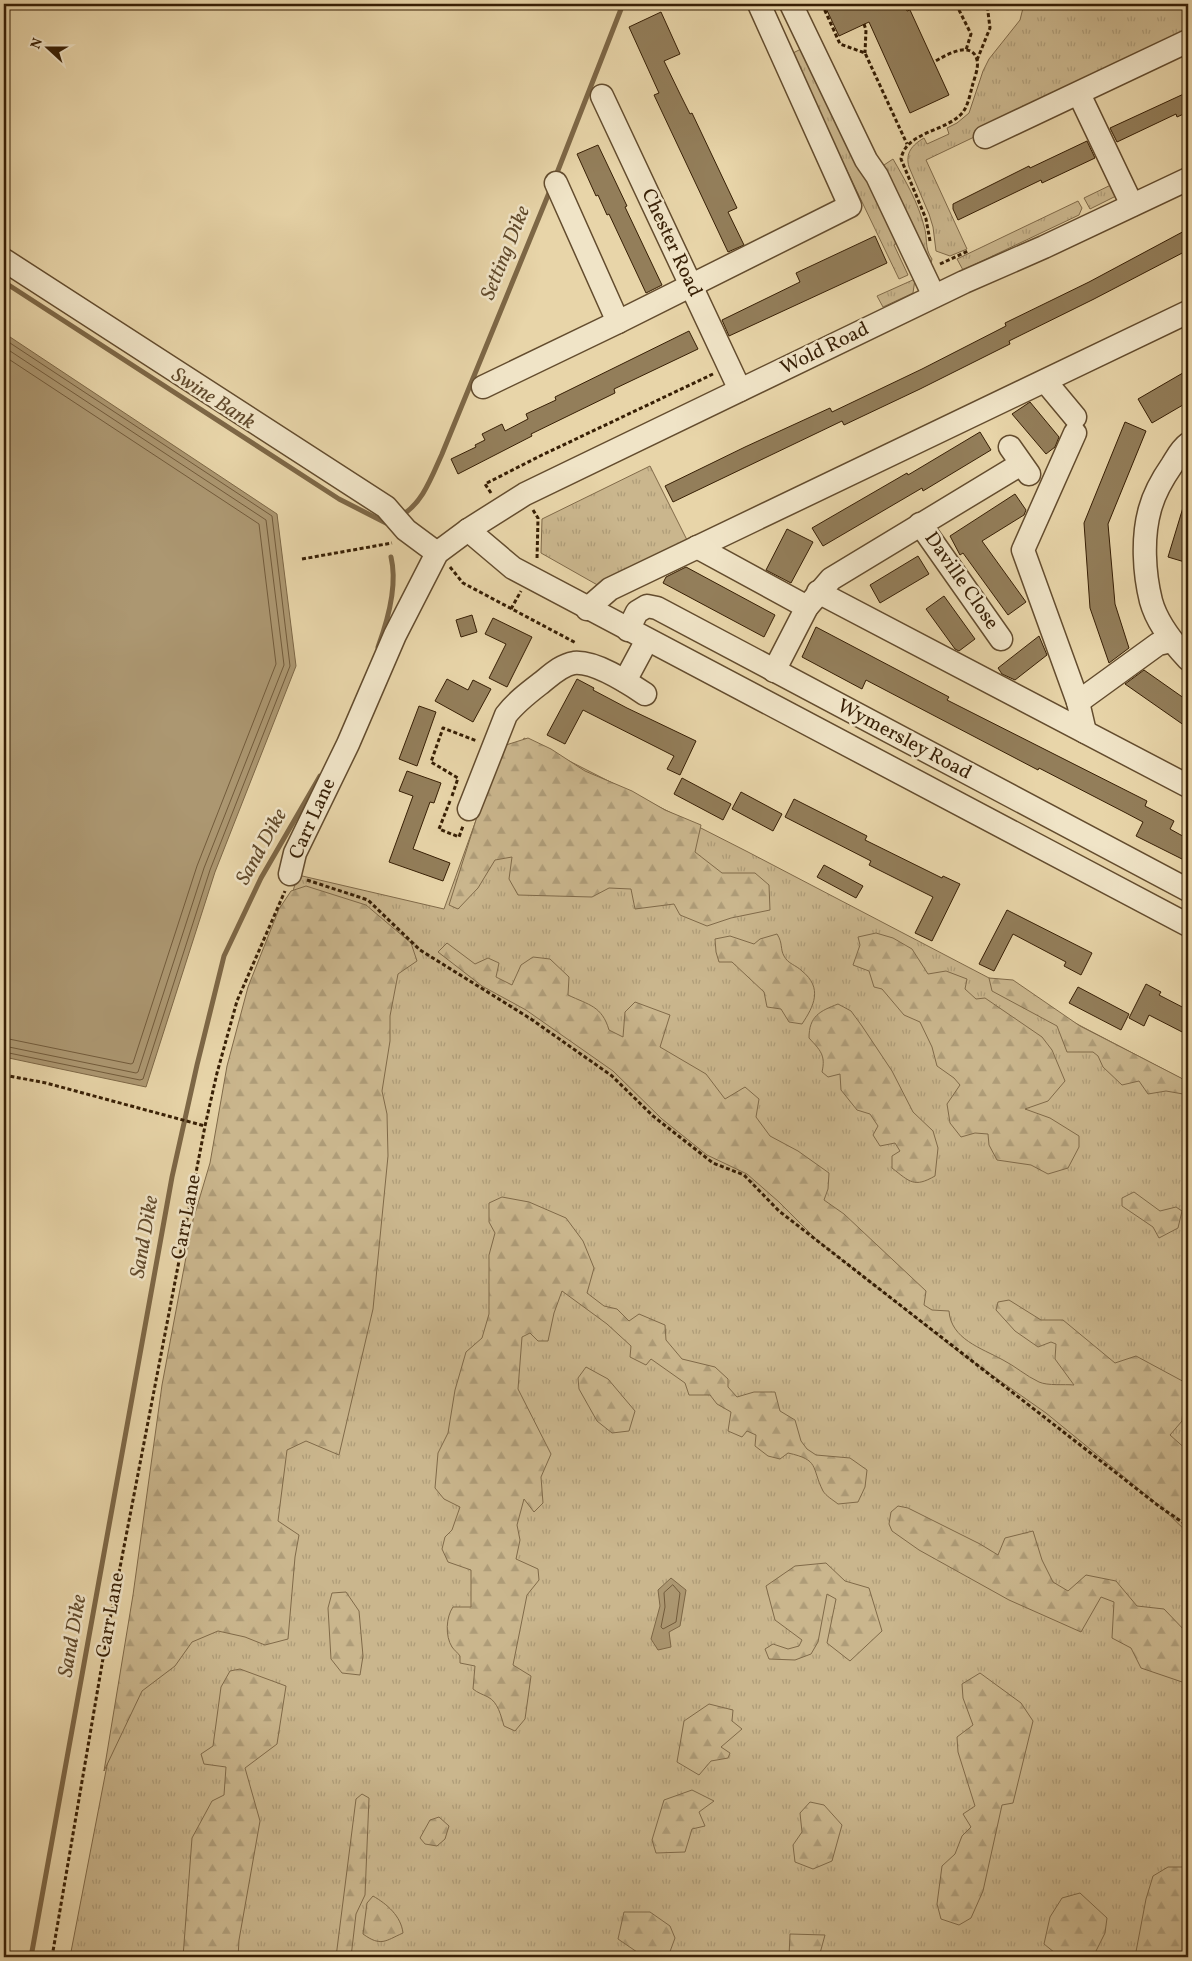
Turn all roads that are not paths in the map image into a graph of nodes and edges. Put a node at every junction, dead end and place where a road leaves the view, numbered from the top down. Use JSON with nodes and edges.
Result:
{"nodes":[{"id":1,"x":759,"y":4,"type":"edge"},
{"id":2,"x":787,"y":11,"type":"edge"},
{"id":3,"x":1188,"y":40,"type":"edge"},
{"id":4,"x":1080,"y":94,"type":"junction"},
{"id":5,"x":602,"y":96,"type":"dead end"},
{"id":6,"x":985,"y":137,"type":"dead end"},
{"id":7,"x":1188,"y":179,"type":"edge"},
{"id":8,"x":556,"y":183,"type":"dead end"},
{"id":9,"x":1132,"y":205,"type":"junction"},
{"id":10,"x":4,"y":260,"type":"edge"},
{"id":11,"x":692,"y":285,"type":"junction"},
{"id":12,"x":934,"y":296,"type":"junction"},
{"id":13,"x":1188,"y":312,"type":"edge"},
{"id":14,"x":618,"y":322,"type":"junction"},
{"id":15,"x":1045,"y":382,"type":"junction"},
{"id":16,"x":483,"y":387,"type":"dead end"},
{"id":17,"x":740,"y":390,"type":"junction"},
{"id":18,"x":1188,"y":444,"type":"edge"},
{"id":19,"x":1020,"y":462,"type":"dead end"},
{"id":20,"x":920,"y":524,"type":"junction"},
{"id":21,"x":468,"y":530,"type":"junction"},
{"id":22,"x":697,"y":548,"type":"junction"},
{"id":23,"x":437,"y":553,"type":"junction"},
{"id":24,"x":812,"y":599,"type":"junction"},
{"id":25,"x":588,"y":609,"type":"junction"},
{"id":26,"x":638,"y":635,"type":"junction"},
{"id":27,"x":1001,"y":638,"type":"dead end"},
{"id":28,"x":1171,"y":641,"type":"junction"},
{"id":29,"x":1188,"y":658,"type":"edge"},
{"id":30,"x":774,"y":671,"type":"junction"},
{"id":31,"x":625,"y":681,"type":"junction"},
{"id":32,"x":645,"y":694,"type":"dead end"},
{"id":33,"x":1078,"y":702,"type":"junction"},
{"id":34,"x":1085,"y":732,"type":"junction"},
{"id":35,"x":1188,"y":786,"type":"edge"},
{"id":36,"x":469,"y":796,"type":"road end"},
{"id":37,"x":290,"y":874,"type":"road end"},
{"id":38,"x":1188,"y":890,"type":"edge"},
{"id":39,"x":1188,"y":925,"type":"edge"}],
"edges":[{"from":1,"to":11,"type":"street"},
{"from":2,"to":12,"type":"street"},
{"from":3,"to":4,"type":"street"},
{"from":4,"to":6,"type":"street"},
{"from":4,"to":9,"type":"street"},
{"from":5,"to":11,"type":"street","name":"Chester Road"},
{"from":7,"to":9,"type":"street","name":"Wold Road"},
{"from":8,"to":14,"type":"street"},
{"from":9,"to":12,"type":"street","name":"Wold Road"},
{"from":10,"to":23,"type":"street"},
{"from":11,"to":14,"type":"street"},
{"from":11,"to":17,"type":"street","name":"Chester Road"},
{"from":12,"to":17,"type":"street","name":"Wold Road"},
{"from":13,"to":15,"type":"street"},
{"from":14,"to":16,"type":"street"},
{"from":15,"to":22,"type":"street"},
{"from":15,"to":33,"type":"street"},
{"from":17,"to":21,"type":"street","name":"Wold Road"},
{"from":18,"to":28,"type":"street"},
{"from":19,"to":20,"type":"street","name":"Daville Close"},
{"from":20,"to":24,"type":"street","name":"Daville Close"},
{"from":20,"to":27,"type":"street","name":"Daville Close"},
{"from":21,"to":23,"type":"street","name":"Carr Lane"},
{"from":21,"to":25,"type":"street","name":"Wymersley Road"},
{"from":22,"to":24,"type":"street"},
{"from":22,"to":25,"type":"street"},
{"from":23,"to":37,"type":"street","name":"Carr Lane"},
{"from":24,"to":30,"type":"street","name":"Daville Close"},
{"from":24,"to":34,"type":"street"},
{"from":25,"to":26,"type":"street","name":"Wymersley Road"},
{"from":26,"to":30,"type":"street","name":"Wymersley Road"},
{"from":26,"to":31,"type":"street"},
{"from":26,"to":39,"type":"street","name":"Wymersley Road"},
{"from":28,"to":29,"type":"street"},
{"from":28,"to":33,"type":"street"},
{"from":30,"to":38,"type":"street","name":"Wymersley Road"},
{"from":31,"to":32,"type":"street"},
{"from":31,"to":36,"type":"street"},
{"from":33,"to":34,"type":"street"},
{"from":34,"to":35,"type":"street"}]}
